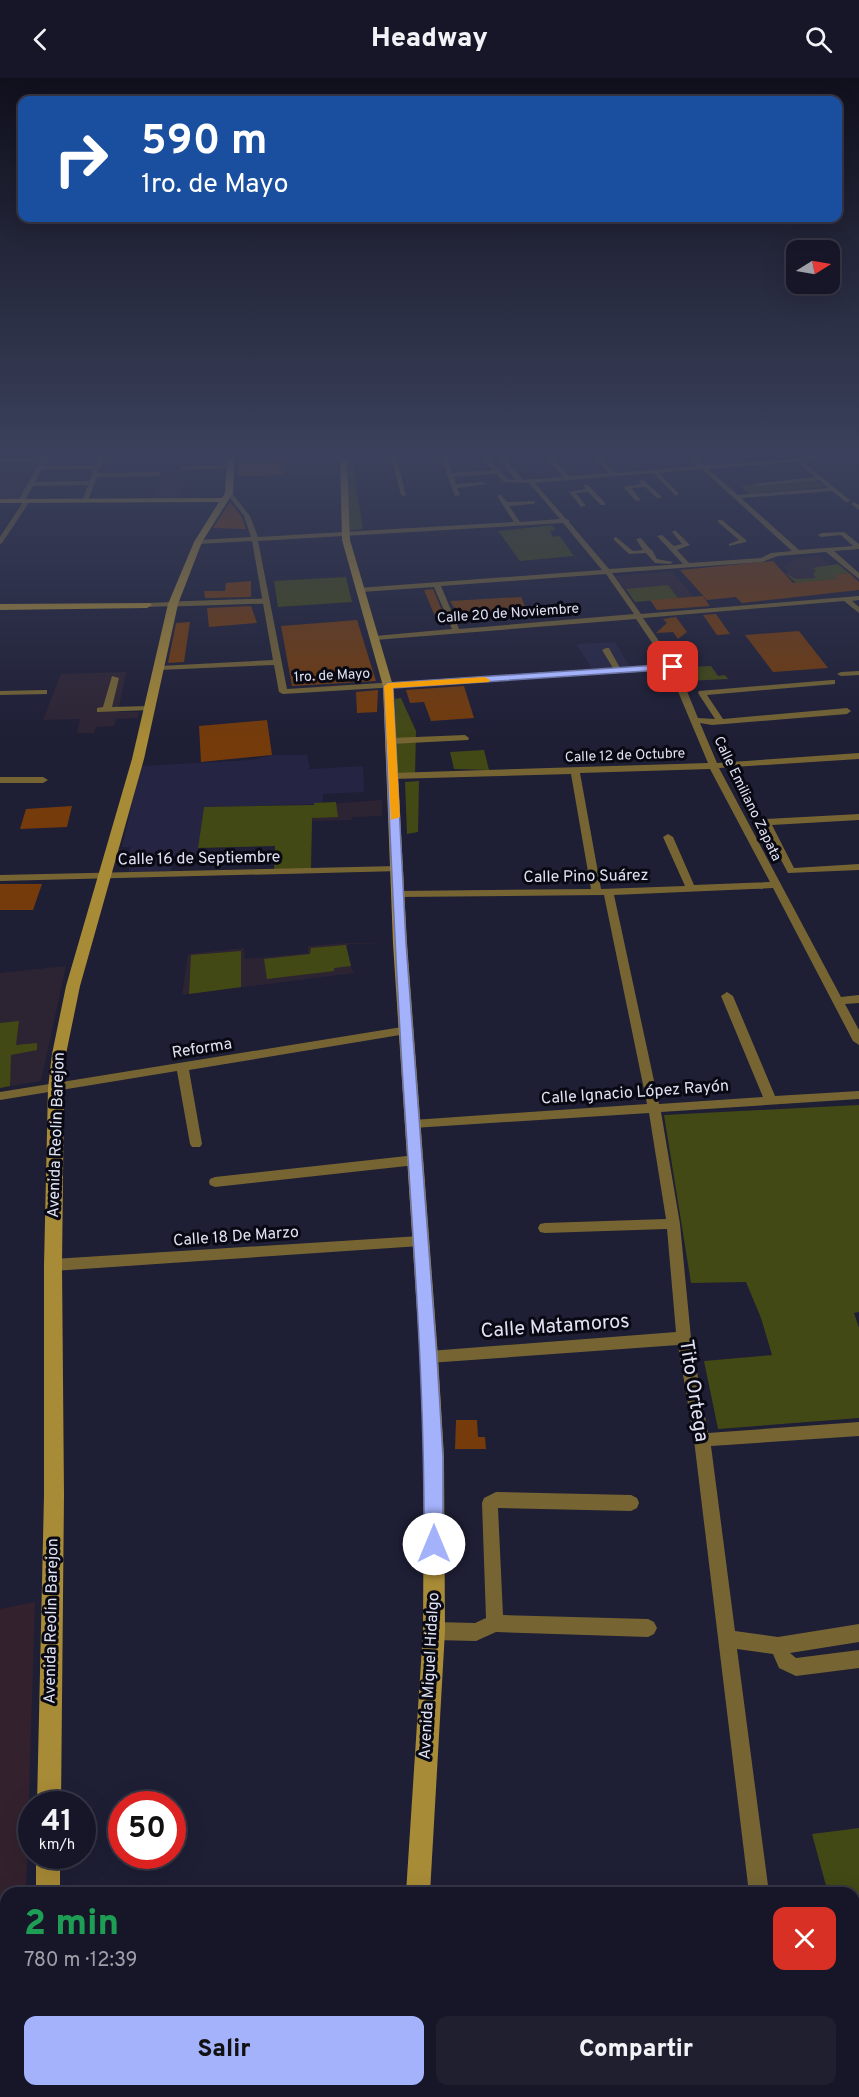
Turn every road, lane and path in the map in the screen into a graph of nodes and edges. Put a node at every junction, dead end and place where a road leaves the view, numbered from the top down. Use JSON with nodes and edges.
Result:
{"nodes":[{"id":1,"x":194,"y":552,"type":"edge"},
{"id":2,"x":257,"y":552,"type":"edge"},
{"id":3,"x":351,"y":552,"type":"edge"},
{"id":4,"x":592,"y":552,"type":"edge"},
{"id":5,"x":651,"y":552,"type":"edge"},
{"id":6,"x":674,"y":552,"type":"edge"},
{"id":7,"x":794,"y":552,"type":"edge"},
{"id":8,"x":831,"y":552,"type":"edge"},
{"id":9,"x":781,"y":554,"type":"junction"},
{"id":10,"x":686,"y":563,"type":"junction"},
{"id":11,"x":608,"y":572,"type":"junction"},
{"id":12,"x":859,"y":577,"type":"edge"},
{"id":13,"x":437,"y":584,"type":"junction"},
{"id":14,"x":361,"y":590,"type":"junction"},
{"id":15,"x":859,"y":598,"type":"edge"},
{"id":16,"x":847,"y":600,"type":"junction"},
{"id":17,"x":267,"y":601,"type":"junction"},
{"id":18,"x":173,"y":604,"type":"junction"},
{"id":19,"x":147,"y":605,"type":"joint"},
{"id":20,"x":0,"y":607,"type":"edge"},
{"id":21,"x":859,"y":611,"type":"edge"},
{"id":22,"x":642,"y":617,"type":"junction"},
{"id":23,"x":456,"y":631,"type":"junction"},
{"id":24,"x":375,"y":638,"type":"junction"},
{"id":25,"x":606,"y":650,"type":"dead end"},
{"id":26,"x":278,"y":662,"type":"junction"},
{"id":27,"x":673,"y":667,"type":"junction"},
{"id":28,"x":159,"y":668,"type":"junction"},
{"id":29,"x":618,"y":670,"type":"junction"},
{"id":30,"x":859,"y":672,"type":"edge"},
{"id":31,"x":841,"y":674,"type":"dead end"},
{"id":32,"x":115,"y":678,"type":"dead end"},
{"id":33,"x":832,"y":682,"type":"dead end"},
{"id":34,"x":388,"y":686,"type":"junction"},
{"id":35,"x":44,"y":692,"type":"dead end"},
{"id":36,"x":0,"y":693,"type":"edge"},
{"id":37,"x":148,"y":708,"type":"junction"},
{"id":38,"x":847,"y":711,"type":"dead end"},
{"id":39,"x":693,"y":720,"type":"junction"},
{"id":40,"x":720,"y":721,"type":"junction"},
{"id":41,"x":465,"y":738,"type":"dead end"},
{"id":42,"x":391,"y":741,"type":"junction"},
{"id":43,"x":859,"y":756,"type":"edge"},
{"id":44,"x":713,"y":765,"type":"junction"},
{"id":45,"x":575,"y":772,"type":"junction"},
{"id":46,"x":392,"y":776,"type":"junction"},
{"id":47,"x":0,"y":780,"type":"edge"},
{"id":48,"x":43,"y":780,"type":"dead end"},
{"id":49,"x":859,"y":817,"type":"edge"},
{"id":50,"x":668,"y":837,"type":"dead end"},
{"id":51,"x":778,"y":846,"type":"junction"},
{"id":52,"x":755,"y":847,"type":"junction"},
{"id":53,"x":859,"y":867,"type":"edge"},
{"id":54,"x":398,"y":869,"type":"junction"},
{"id":55,"x":105,"y":876,"type":"junction"},
{"id":56,"x":0,"y":878,"type":"edge"},
{"id":57,"x":774,"y":885,"type":"junction"},
{"id":58,"x":690,"y":889,"type":"junction"},
{"id":59,"x":602,"y":892,"type":"junction"},
{"id":60,"x":399,"y":894,"type":"junction"},
{"id":61,"x":727,"y":996,"type":"dead end"},
{"id":62,"x":859,"y":999,"type":"edge"},
{"id":63,"x":838,"y":1001,"type":"junction"},
{"id":64,"x":408,"y":1030,"type":"junction"},
{"id":65,"x":859,"y":1041,"type":"edge"},
{"id":66,"x":183,"y":1069,"type":"junction"},
{"id":67,"x":56,"y":1088,"type":"junction"},
{"id":68,"x":859,"y":1095,"type":"edge"},
{"id":69,"x":0,"y":1096,"type":"edge"},
{"id":70,"x":770,"y":1099,"type":"junction"},
{"id":71,"x":654,"y":1108,"type":"junction"},
{"id":72,"x":413,"y":1124,"type":"junction"},
{"id":73,"x":196,"y":1144,"type":"dead end"},
{"id":74,"x":416,"y":1160,"type":"junction"},
{"id":75,"x":215,"y":1182,"type":"dead end"},
{"id":76,"x":674,"y":1224,"type":"junction"},
{"id":77,"x":545,"y":1228,"type":"dead end"},
{"id":78,"x":420,"y":1241,"type":"junction"},
{"id":79,"x":53,"y":1265,"type":"junction"},
{"id":80,"x":684,"y":1338,"type":"junction"},
{"id":81,"x":429,"y":1358,"type":"junction"},
{"id":82,"x":859,"y":1429,"type":"edge"},
{"id":83,"x":702,"y":1440,"type":"junction"},
{"id":84,"x":631,"y":1503,"type":"dead end"},
{"id":85,"x":495,"y":1623,"type":"junction"},
{"id":86,"x":648,"y":1628,"type":"dead end"},
{"id":87,"x":434,"y":1631,"type":"junction"},
{"id":88,"x":859,"y":1633,"type":"edge"},
{"id":89,"x":728,"y":1639,"type":"junction"},
{"id":90,"x":778,"y":1646,"type":"junction"},
{"id":91,"x":859,"y":1659,"type":"edge"},
{"id":92,"x":49,"y":1791,"type":"edge"},
{"id":93,"x":48,"y":1869,"type":"edge"},
{"id":94,"x":48,"y":1887,"type":"edge"},
{"id":95,"x":418,"y":1887,"type":"edge"},
{"id":96,"x":758,"y":1887,"type":"edge"}],
"edges":[{"from":1,"to":18,"type":"main road","name":"Avenida Reolin Barejon"},
{"from":2,"to":17,"type":"street"},
{"from":3,"to":14,"type":"main road","name":"Avenida Miguel Hidalgo"},
{"from":4,"to":11,"type":"street","name":"Calle Emiliano Zapata"},
{"from":5,"to":10,"type":"street"},
{"from":6,"to":10,"type":"street"},
{"from":7,"to":9,"type":"street"},
{"from":8,"to":12,"type":"street"},
{"from":9,"to":10,"type":"street"},
{"from":9,"to":11,"type":"street"},
{"from":11,"to":13,"type":"street"},
{"from":11,"to":22,"type":"street","name":"Calle Emiliano Zapata"},
{"from":13,"to":14,"type":"street"},
{"from":13,"to":23,"type":"street"},
{"from":14,"to":24,"type":"main road","name":"Avenida Miguel Hidalgo"},
{"from":15,"to":16,"type":"street","name":"Calle 20 de Noviembre"},
{"from":16,"to":21,"type":"street"},
{"from":16,"to":22,"type":"street","name":"Calle 20 de Noviembre"},
{"from":17,"to":18,"type":"street"},
{"from":17,"to":26,"type":"street"},
{"from":18,"to":19,"type":"street"},
{"from":18,"to":28,"type":"main road","name":"Avenida Reolin Barejon"},
{"from":19,"to":20,"type":"main road"},
{"from":22,"to":23,"type":"street","name":"Calle 20 de Noviembre"},
{"from":22,"to":27,"type":"street","name":"Calle Emiliano Zapata"},
{"from":23,"to":24,"type":"street","name":"Calle 20 de Noviembre"},
{"from":24,"to":34,"type":"main road","name":"Avenida Miguel Hidalgo"},
{"from":25,"to":29,"type":"street"},
{"from":26,"to":28,"type":"street"},
{"from":26,"to":34,"type":"street","name":"1ro. de Mayo"},
{"from":27,"to":29,"type":"street","name":"1ro. de Mayo"},
{"from":27,"to":39,"type":"street","name":"Calle Emiliano Zapata"},
{"from":28,"to":37,"type":"main road","name":"Avenida Reolin Barejon"},
{"from":29,"to":34,"type":"street","name":"1ro. de Mayo"},
{"from":30,"to":31,"type":"street"},
{"from":32,"to":37,"type":"street"},
{"from":33,"to":40,"type":"street"},
{"from":34,"to":42,"type":"main road","name":"Avenida Miguel Hidalgo"},
{"from":35,"to":36,"type":"street"},
{"from":37,"to":55,"type":"main road","name":"Avenida Reolin Barejon"},
{"from":38,"to":40,"type":"street"},
{"from":39,"to":40,"type":"street"},
{"from":39,"to":44,"type":"street","name":"Calle Emiliano Zapata"},
{"from":41,"to":42,"type":"street"},
{"from":42,"to":46,"type":"main road","name":"Avenida Miguel Hidalgo"},
{"from":43,"to":44,"type":"street","name":"Calle 12 de Octubre"},
{"from":44,"to":45,"type":"street","name":"Calle 12 de Octubre"},
{"from":44,"to":52,"type":"street","name":"Calle Emiliano Zapata"},
{"from":45,"to":46,"type":"street","name":"Calle 12 de Octubre"},
{"from":45,"to":59,"type":"street","name":"Tito Ortega"},
{"from":46,"to":54,"type":"main road","name":"Avenida Miguel Hidalgo"},
{"from":47,"to":48,"type":"street"},
{"from":49,"to":51,"type":"street"},
{"from":50,"to":58,"type":"street"},
{"from":51,"to":52,"type":"street"},
{"from":51,"to":53,"type":"street"},
{"from":52,"to":57,"type":"street","name":"Calle Emiliano Zapata"},
{"from":54,"to":55,"type":"street","name":"Calle 16 de Septiembre"},
{"from":54,"to":60,"type":"main road","name":"Avenida Miguel Hidalgo"},
{"from":55,"to":56,"type":"street","name":"Calle 16 de Septiembre"},
{"from":55,"to":67,"type":"main road","name":"Avenida Reolin Barejon"},
{"from":57,"to":58,"type":"street","name":"Calle Pino Suárez"},
{"from":57,"to":63,"type":"street","name":"Calle Emiliano Zapata"},
{"from":58,"to":59,"type":"street","name":"Calle Pino Suárez"},
{"from":59,"to":60,"type":"street","name":"Calle Pino Suárez"},
{"from":59,"to":71,"type":"street","name":"Tito Ortega"},
{"from":60,"to":64,"type":"main road","name":"Avenida Miguel Hidalgo"},
{"from":61,"to":70,"type":"street"},
{"from":62,"to":63,"type":"street"},
{"from":63,"to":65,"type":"street","name":"Calle Emiliano Zapata"},
{"from":64,"to":66,"type":"street","name":"Reforma"},
{"from":64,"to":72,"type":"main road","name":"Avenida Miguel Hidalgo"},
{"from":66,"to":67,"type":"street","name":"Reforma"},
{"from":66,"to":73,"type":"street"},
{"from":67,"to":69,"type":"street","name":"Reforma"},
{"from":67,"to":79,"type":"main road","name":"Avenida Reolin Barejon"},
{"from":68,"to":70,"type":"street","name":"Calle Ignacio López Rayón"},
{"from":70,"to":71,"type":"street","name":"Calle Ignacio López Rayón"},
{"from":71,"to":72,"type":"street","name":"Calle Ignacio López Rayón"},
{"from":71,"to":76,"type":"street","name":"Tito Ortega"},
{"from":72,"to":74,"type":"main road","name":"Avenida Miguel Hidalgo"},
{"from":74,"to":75,"type":"street"},
{"from":74,"to":78,"type":"main road","name":"Avenida Miguel Hidalgo"},
{"from":76,"to":77,"type":"street"},
{"from":76,"to":80,"type":"street","name":"Tito Ortega"},
{"from":78,"to":79,"type":"street","name":"Calle 18 De Marzo"},
{"from":78,"to":81,"type":"main road","name":"Avenida Miguel Hidalgo"},
{"from":79,"to":92,"type":"main road","name":"Avenida Reolin Barejon"},
{"from":80,"to":81,"type":"street","name":"Calle Matamoros"},
{"from":80,"to":83,"type":"street","name":"Tito Ortega"},
{"from":81,"to":87,"type":"main road","name":"Avenida Miguel Hidalgo"},
{"from":82,"to":83,"type":"street"},
{"from":83,"to":89,"type":"street","name":"Tito Ortega"},
{"from":84,"to":85,"type":"street"},
{"from":85,"to":86,"type":"street"},
{"from":85,"to":87,"type":"street"},
{"from":87,"to":95,"type":"main road","name":"Avenida Miguel Hidalgo"},
{"from":88,"to":90,"type":"street"},
{"from":89,"to":90,"type":"street"},
{"from":89,"to":96,"type":"street","name":"Tito Ortega"},
{"from":90,"to":91,"type":"street"},
{"from":93,"to":94,"type":"main road"}]}
